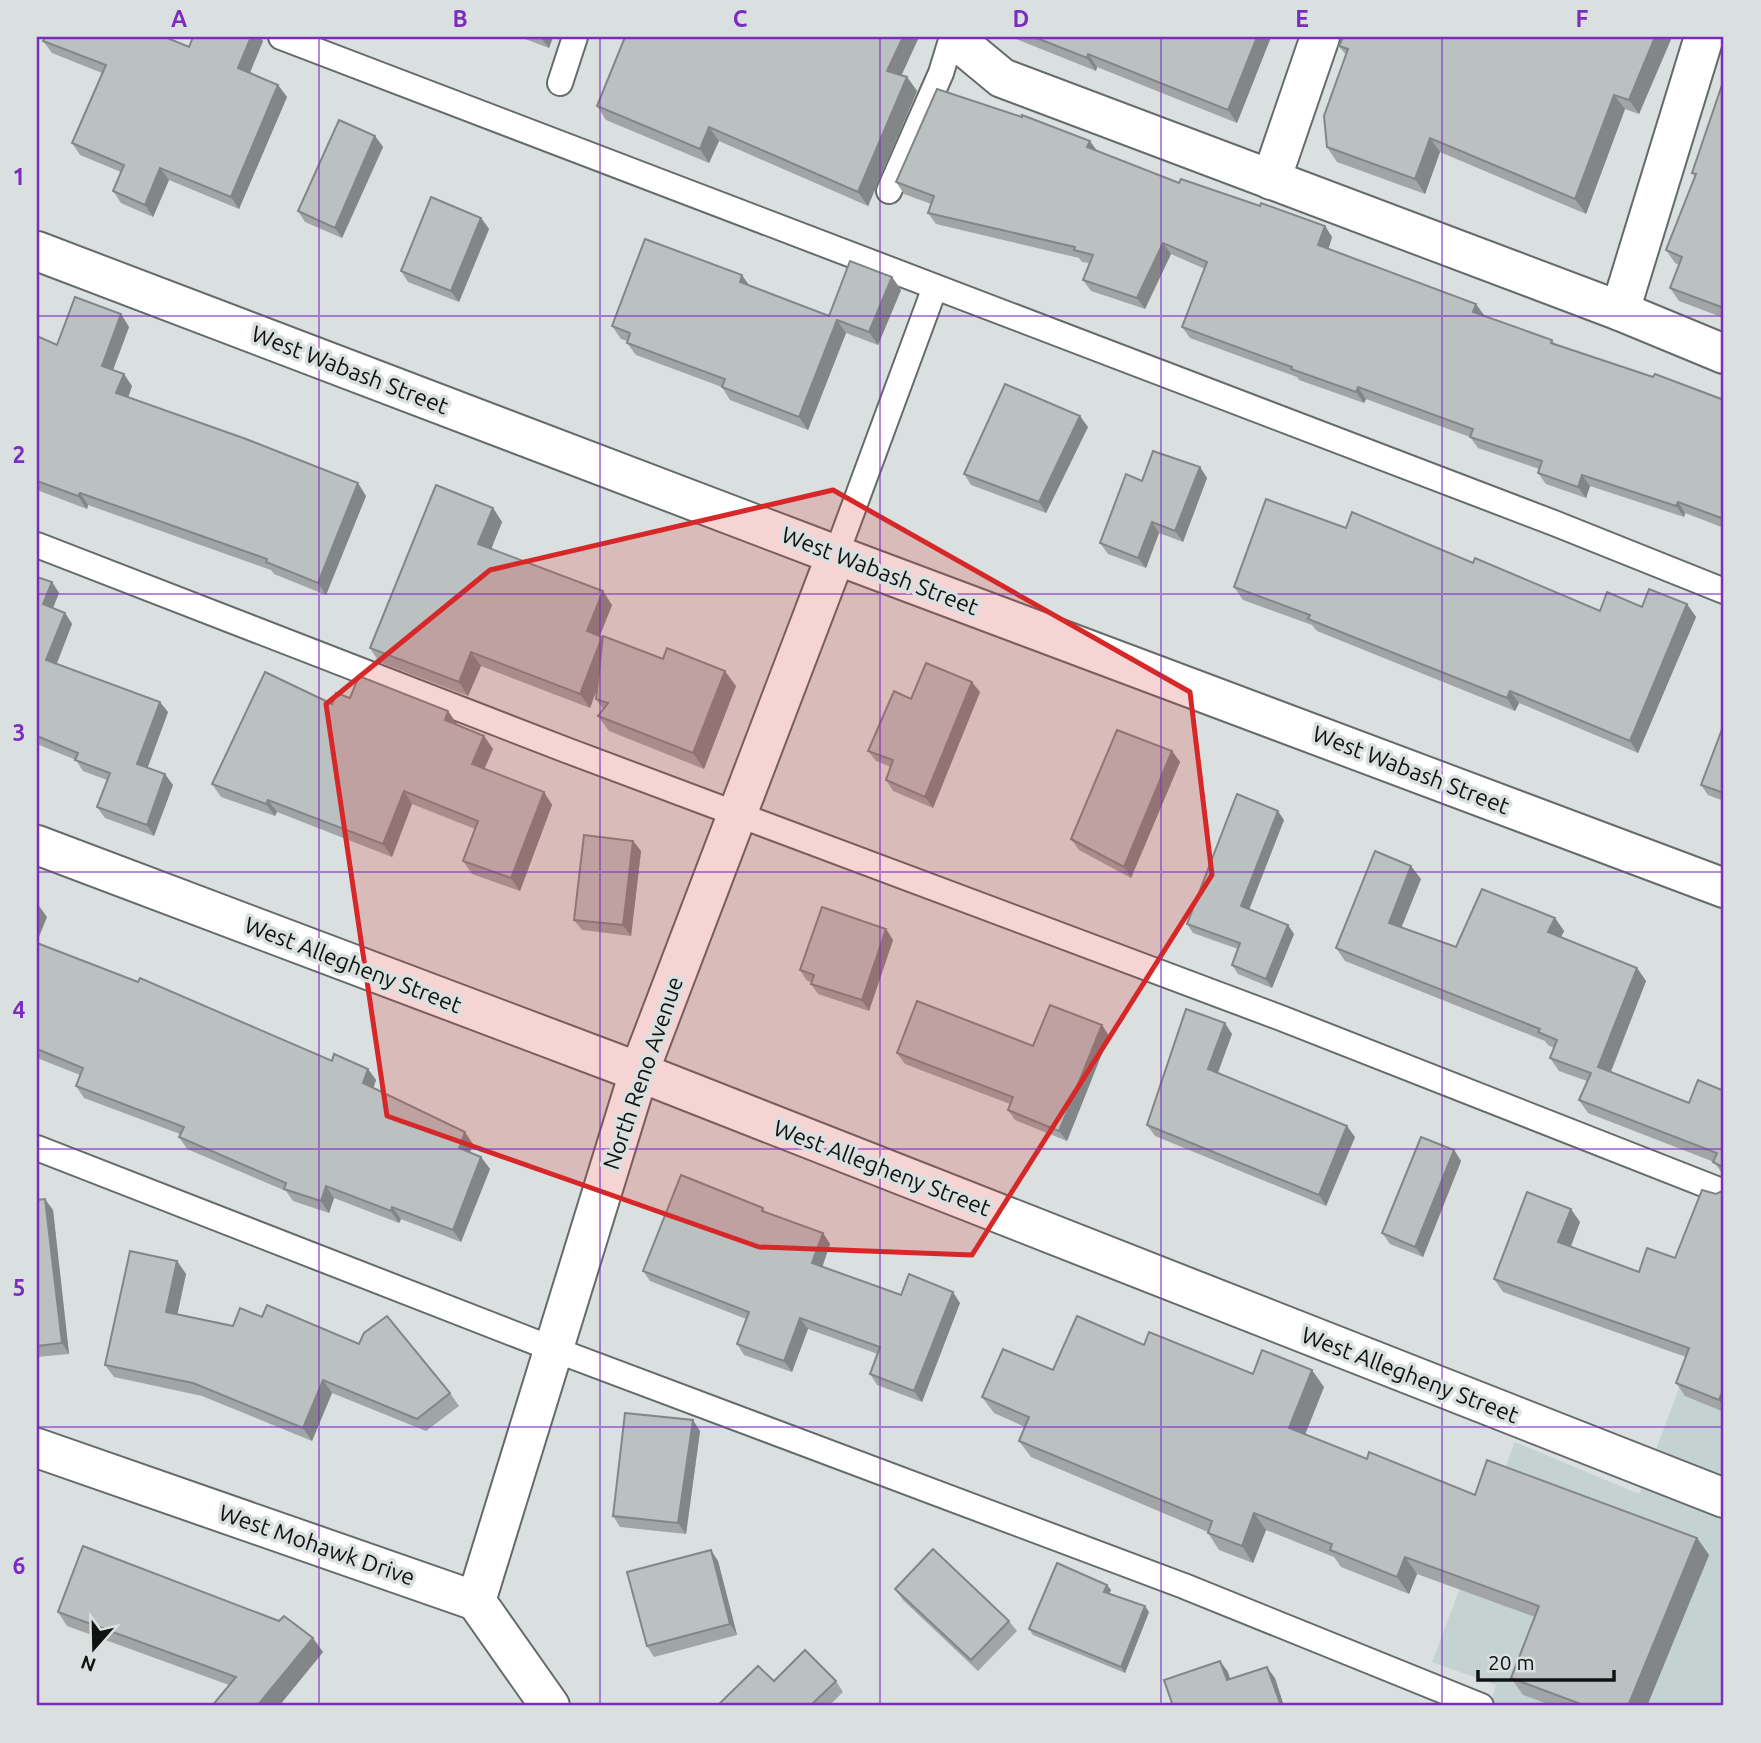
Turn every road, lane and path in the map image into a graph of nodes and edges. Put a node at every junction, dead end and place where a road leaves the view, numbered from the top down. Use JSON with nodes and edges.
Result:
{"nodes":[{"id":1,"x":281,"y":37,"type":"edge"},
{"id":2,"x":575,"y":37,"type":"edge"},
{"id":3,"x":952,"y":37,"type":"edge"},
{"id":4,"x":962,"y":37,"type":"edge"},
{"id":5,"x":1320,"y":37,"type":"edge"},
{"id":6,"x":1704,"y":37,"type":"edge"},
{"id":7,"x":560,"y":83,"type":"dead end"},
{"id":8,"x":1271,"y":180,"type":"junction"},
{"id":9,"x":889,"y":191,"type":"dead end"},
{"id":10,"x":37,"y":251,"type":"edge"},
{"id":11,"x":935,"y":287,"type":"junction"},
{"id":12,"x":1620,"y":311,"type":"junction"},
{"id":13,"x":1724,"y":354,"type":"edge"},
{"id":14,"x":37,"y":545,"type":"edge"},
{"id":15,"x":836,"y":555,"type":"junction"},
{"id":16,"x":1724,"y":591,"type":"edge"},
{"id":17,"x":737,"y":814,"type":"junction"},
{"id":18,"x":37,"y":845,"type":"edge"},
{"id":19,"x":1724,"y":888,"type":"edge"},
{"id":20,"x":639,"y":1072,"type":"junction"},
{"id":21,"x":37,"y":1148,"type":"edge"},
{"id":22,"x":1724,"y":1192,"type":"edge"},
{"id":23,"x":553,"y":1349,"type":"junction"},
{"id":24,"x":37,"y":1448,"type":"edge"},
{"id":25,"x":1724,"y":1499,"type":"edge"},
{"id":26,"x":476,"y":1601,"type":"junction"},
{"id":27,"x":1471,"y":1704,"type":"edge"},
{"id":28,"x":551,"y":1706,"type":"edge"}],
"edges":[{"from":1,"to":11,"type":"lane"},
{"from":2,"to":7,"type":"lane"},
{"from":3,"to":9,"type":"lane"},
{"from":4,"to":8,"type":"street"},
{"from":5,"to":8,"type":"street"},
{"from":6,"to":12,"type":"street"},
{"from":8,"to":12,"type":"street"},
{"from":10,"to":15,"type":"street","name":"West Wabash Street"},
{"from":11,"to":15,"type":"lane"},
{"from":11,"to":16,"type":"lane"},
{"from":12,"to":13,"type":"street"},
{"from":14,"to":17,"type":"lane"},
{"from":15,"to":17,"type":"street","name":"North Reno Avenue"},
{"from":15,"to":19,"type":"street","name":"West Wabash Street"},
{"from":17,"to":20,"type":"street","name":"North Reno Avenue"},
{"from":17,"to":22,"type":"lane"},
{"from":18,"to":20,"type":"street","name":"West Allegheny Street"},
{"from":20,"to":23,"type":"street","name":"North Reno Avenue"},
{"from":20,"to":25,"type":"street","name":"West Allegheny Street"},
{"from":21,"to":23,"type":"lane"},
{"from":23,"to":26,"type":"street","name":"North Reno Avenue"},
{"from":23,"to":27,"type":"lane"},
{"from":24,"to":26,"type":"street","name":"West Mohawk Drive"},
{"from":26,"to":28,"type":"street"}]}
